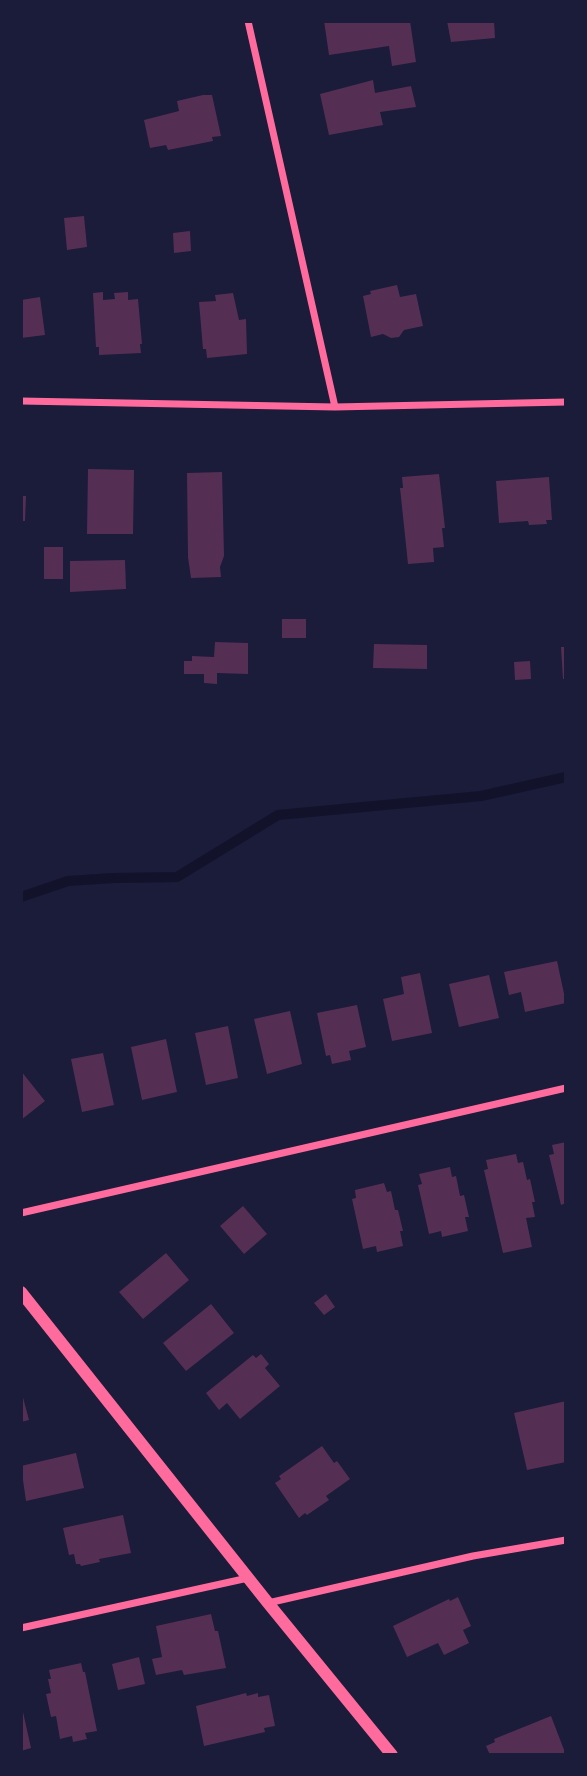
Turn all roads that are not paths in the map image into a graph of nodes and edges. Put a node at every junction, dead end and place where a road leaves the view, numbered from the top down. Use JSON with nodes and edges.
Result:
{"nodes":[{"id":1,"x":248,"y":21,"type":"edge"},
{"id":2,"x":21,"y":401,"type":"edge"},
{"id":3,"x":566,"y":402,"type":"edge"},
{"id":4,"x":335,"y":407,"type":"junction"},
{"id":5,"x":566,"y":1088,"type":"edge"},
{"id":6,"x":21,"y":1213,"type":"edge"},
{"id":7,"x":21,"y":1292,"type":"edge"},
{"id":8,"x":566,"y":1540,"type":"edge"},
{"id":9,"x":249,"y":1578,"type":"junction"},
{"id":10,"x":268,"y":1603,"type":"junction"},
{"id":11,"x":21,"y":1628,"type":"edge"},
{"id":12,"x":392,"y":1755,"type":"edge"}],
"edges":[{"from":1,"to":4,"type":"street"},
{"from":2,"to":4,"type":"street"},
{"from":3,"to":4,"type":"street"},
{"from":5,"to":6,"type":"street"},
{"from":7,"to":9,"type":"street"},
{"from":8,"to":10,"type":"street"},
{"from":9,"to":10,"type":"street"},
{"from":9,"to":11,"type":"street"},
{"from":10,"to":12,"type":"street"}]}
